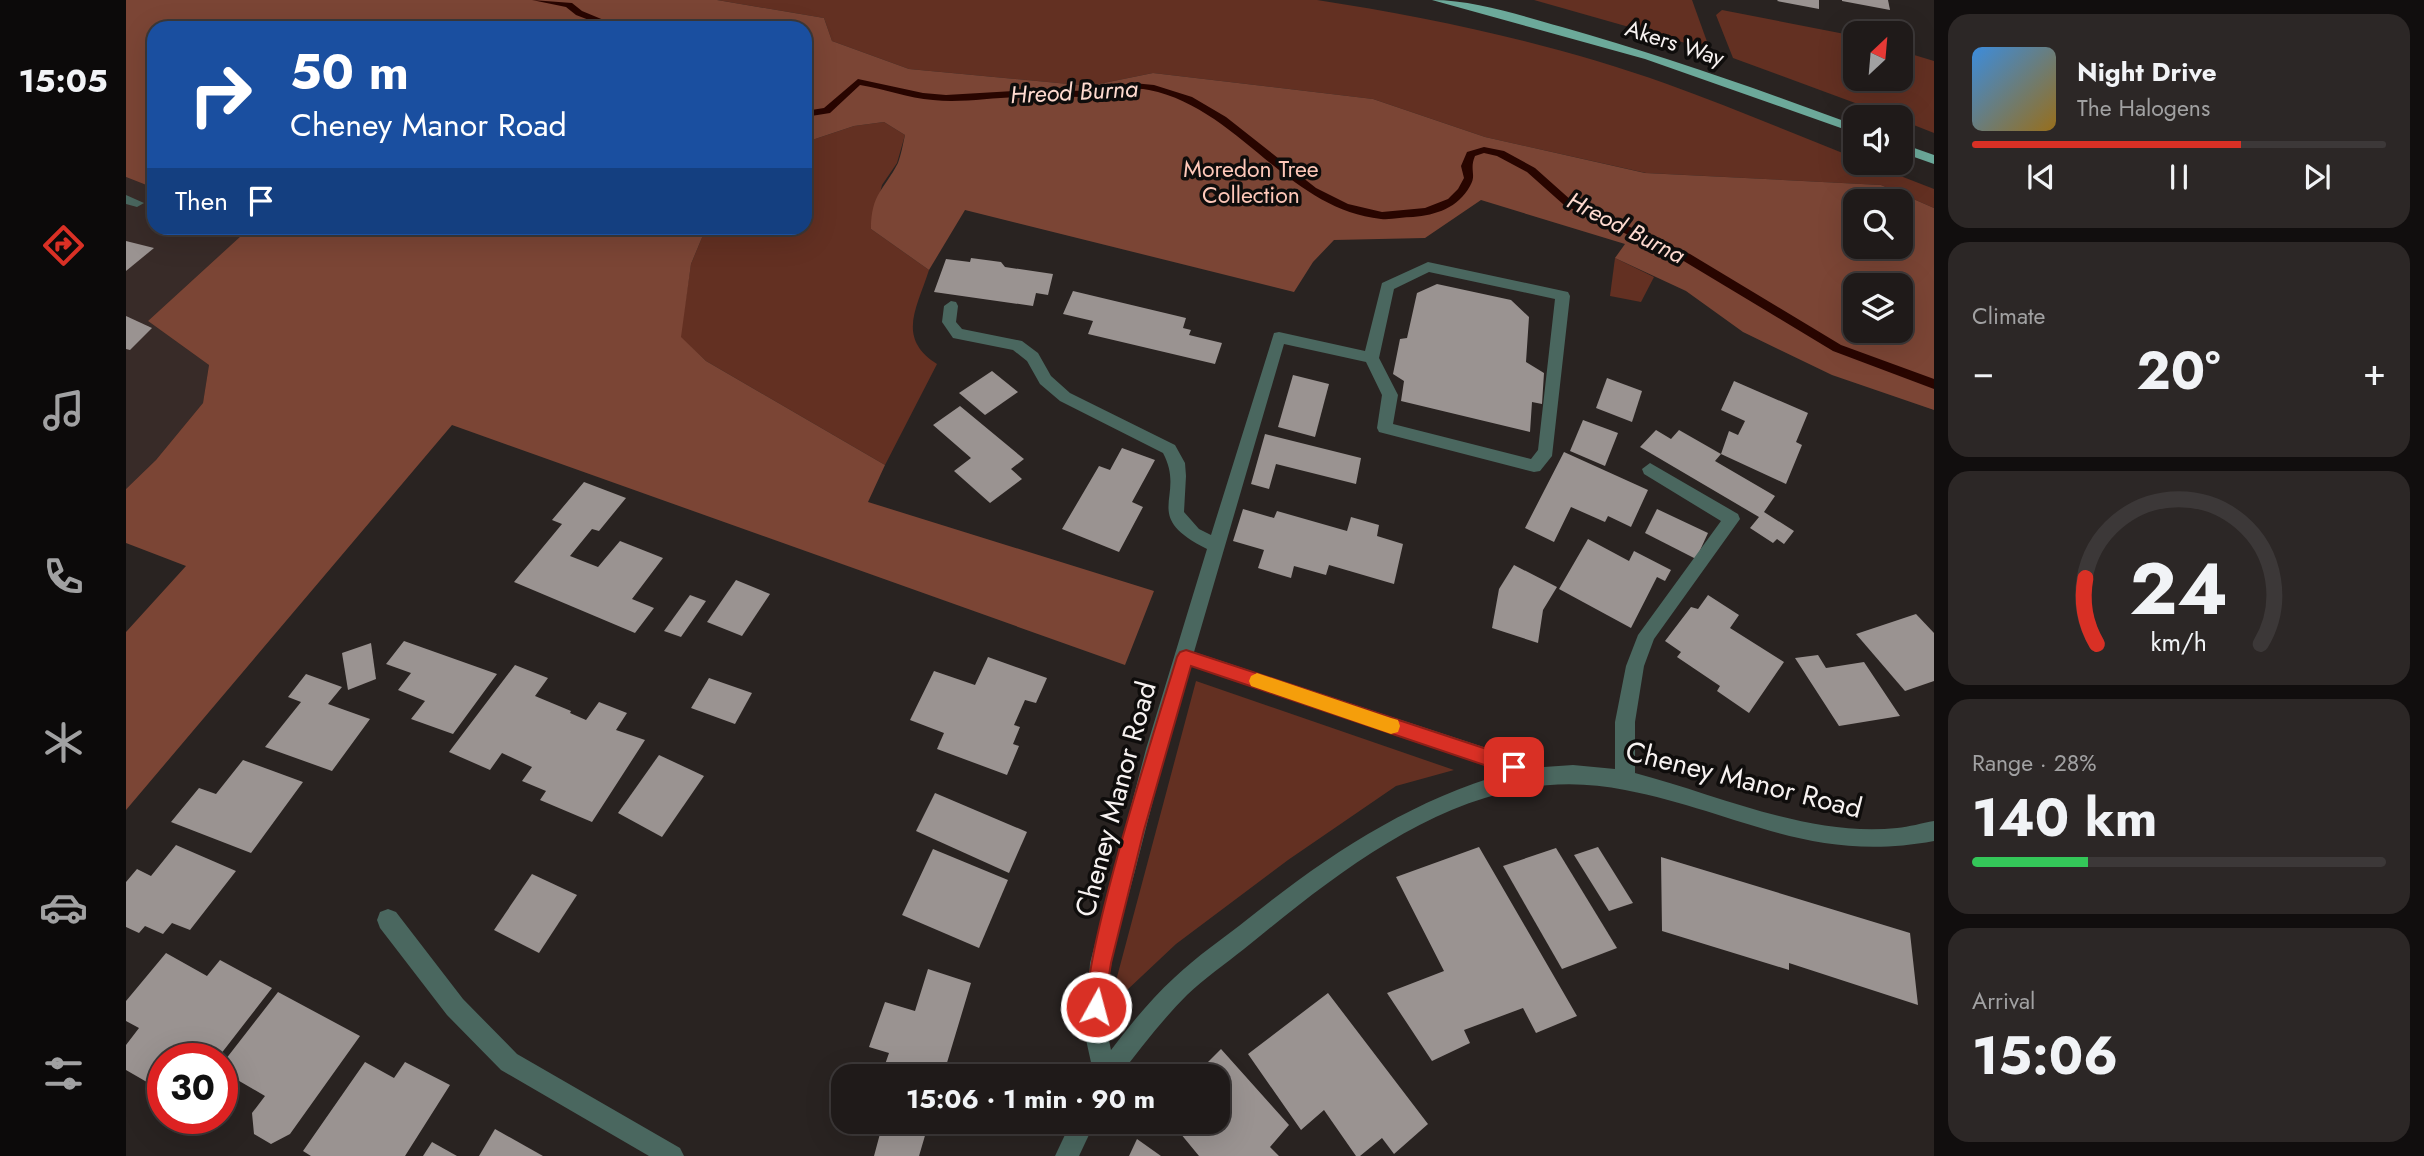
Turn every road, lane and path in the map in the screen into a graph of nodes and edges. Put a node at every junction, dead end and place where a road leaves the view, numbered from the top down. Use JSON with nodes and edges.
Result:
{"nodes":[{"id":1,"x":1438,"y":0,"type":"edge"},
{"id":2,"x":1843,"y":125,"type":"edge"},
{"id":3,"x":1913,"y":151,"type":"edge"},
{"id":4,"x":1934,"y":160,"type":"edge"},
{"id":5,"x":951,"y":306,"type":"dead end"},
{"id":6,"x":1371,"y":358,"type":"junction"},
{"id":7,"x":1650,"y":469,"type":"dead end"},
{"id":8,"x":1216,"y":545,"type":"junction"},
{"id":9,"x":1186,"y":657,"type":"junction"},
{"id":10,"x":1540,"y":775,"type":"junction"},
{"id":11,"x":1625,"y":780,"type":"junction"},
{"id":12,"x":1934,"y":831,"type":"edge"},
{"id":13,"x":387,"y":920,"type":"dead end"},
{"id":14,"x":1077,"y":1134,"type":"edge"},
{"id":15,"x":672,"y":1156,"type":"edge"},
{"id":16,"x":1067,"y":1156,"type":"edge"}],
"edges":[{"from":1,"to":2,"type":"main road","name":"Akers Way"},
{"from":3,"to":4,"type":"main road"},
{"from":5,"to":8,"type":"street"},
{"from":6,"to":6,"type":"street"},
{"from":6,"to":8,"type":"street"},
{"from":7,"to":11,"type":"street"},
{"from":8,"to":9,"type":"street"},
{"from":9,"to":10,"type":"street","name":"Cheney Manor Road"},
{"from":9,"to":10,"type":"street","name":"Cheney Manor Road"},
{"from":10,"to":11,"type":"street","name":"Cheney Manor Road"},
{"from":11,"to":12,"type":"street","name":"Cheney Manor Road"},
{"from":13,"to":15,"type":"street"},
{"from":14,"to":16,"type":"street"}]}
